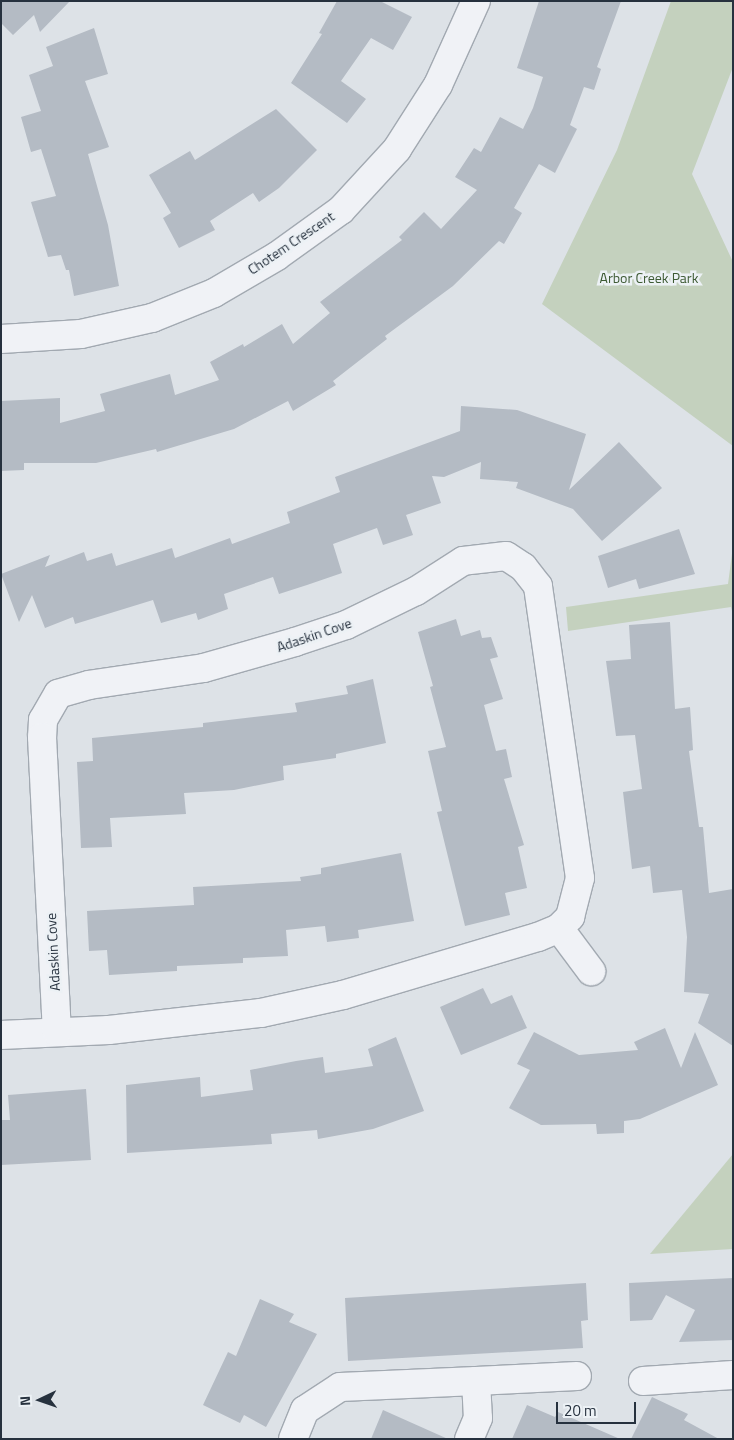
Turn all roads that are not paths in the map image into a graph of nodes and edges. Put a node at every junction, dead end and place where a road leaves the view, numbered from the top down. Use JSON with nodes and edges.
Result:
{"nodes":[{"id":1,"x":476,"y":1,"type":"edge"},
{"id":2,"x":2,"y":334,"type":"edge"},
{"id":3,"x":559,"y":928,"type":"junction"},
{"id":4,"x":591,"y":972,"type":"dead end"},
{"id":5,"x":57,"y":1032,"type":"junction"},
{"id":6,"x":1,"y":1035,"type":"edge"},
{"id":7,"x":733,"y":1375,"type":"edge"},
{"id":8,"x":578,"y":1376,"type":"dead end"},
{"id":9,"x":476,"y":1381,"type":"junction"},
{"id":10,"x":643,"y":1381,"type":"dead end"},
{"id":11,"x":293,"y":1439,"type":"edge"},
{"id":12,"x":469,"y":1439,"type":"edge"}],
"edges":[{"from":1,"to":2,"type":"street","name":"Chotem Crescent"},
{"from":3,"to":4,"type":"street"},
{"from":3,"to":5,"type":"street"},
{"from":3,"to":5,"type":"street","name":"Adaskin Cove"},
{"from":5,"to":6,"type":"street"},
{"from":7,"to":10,"type":"street"},
{"from":8,"to":9,"type":"street"},
{"from":9,"to":11,"type":"street"},
{"from":9,"to":12,"type":"street"}]}
